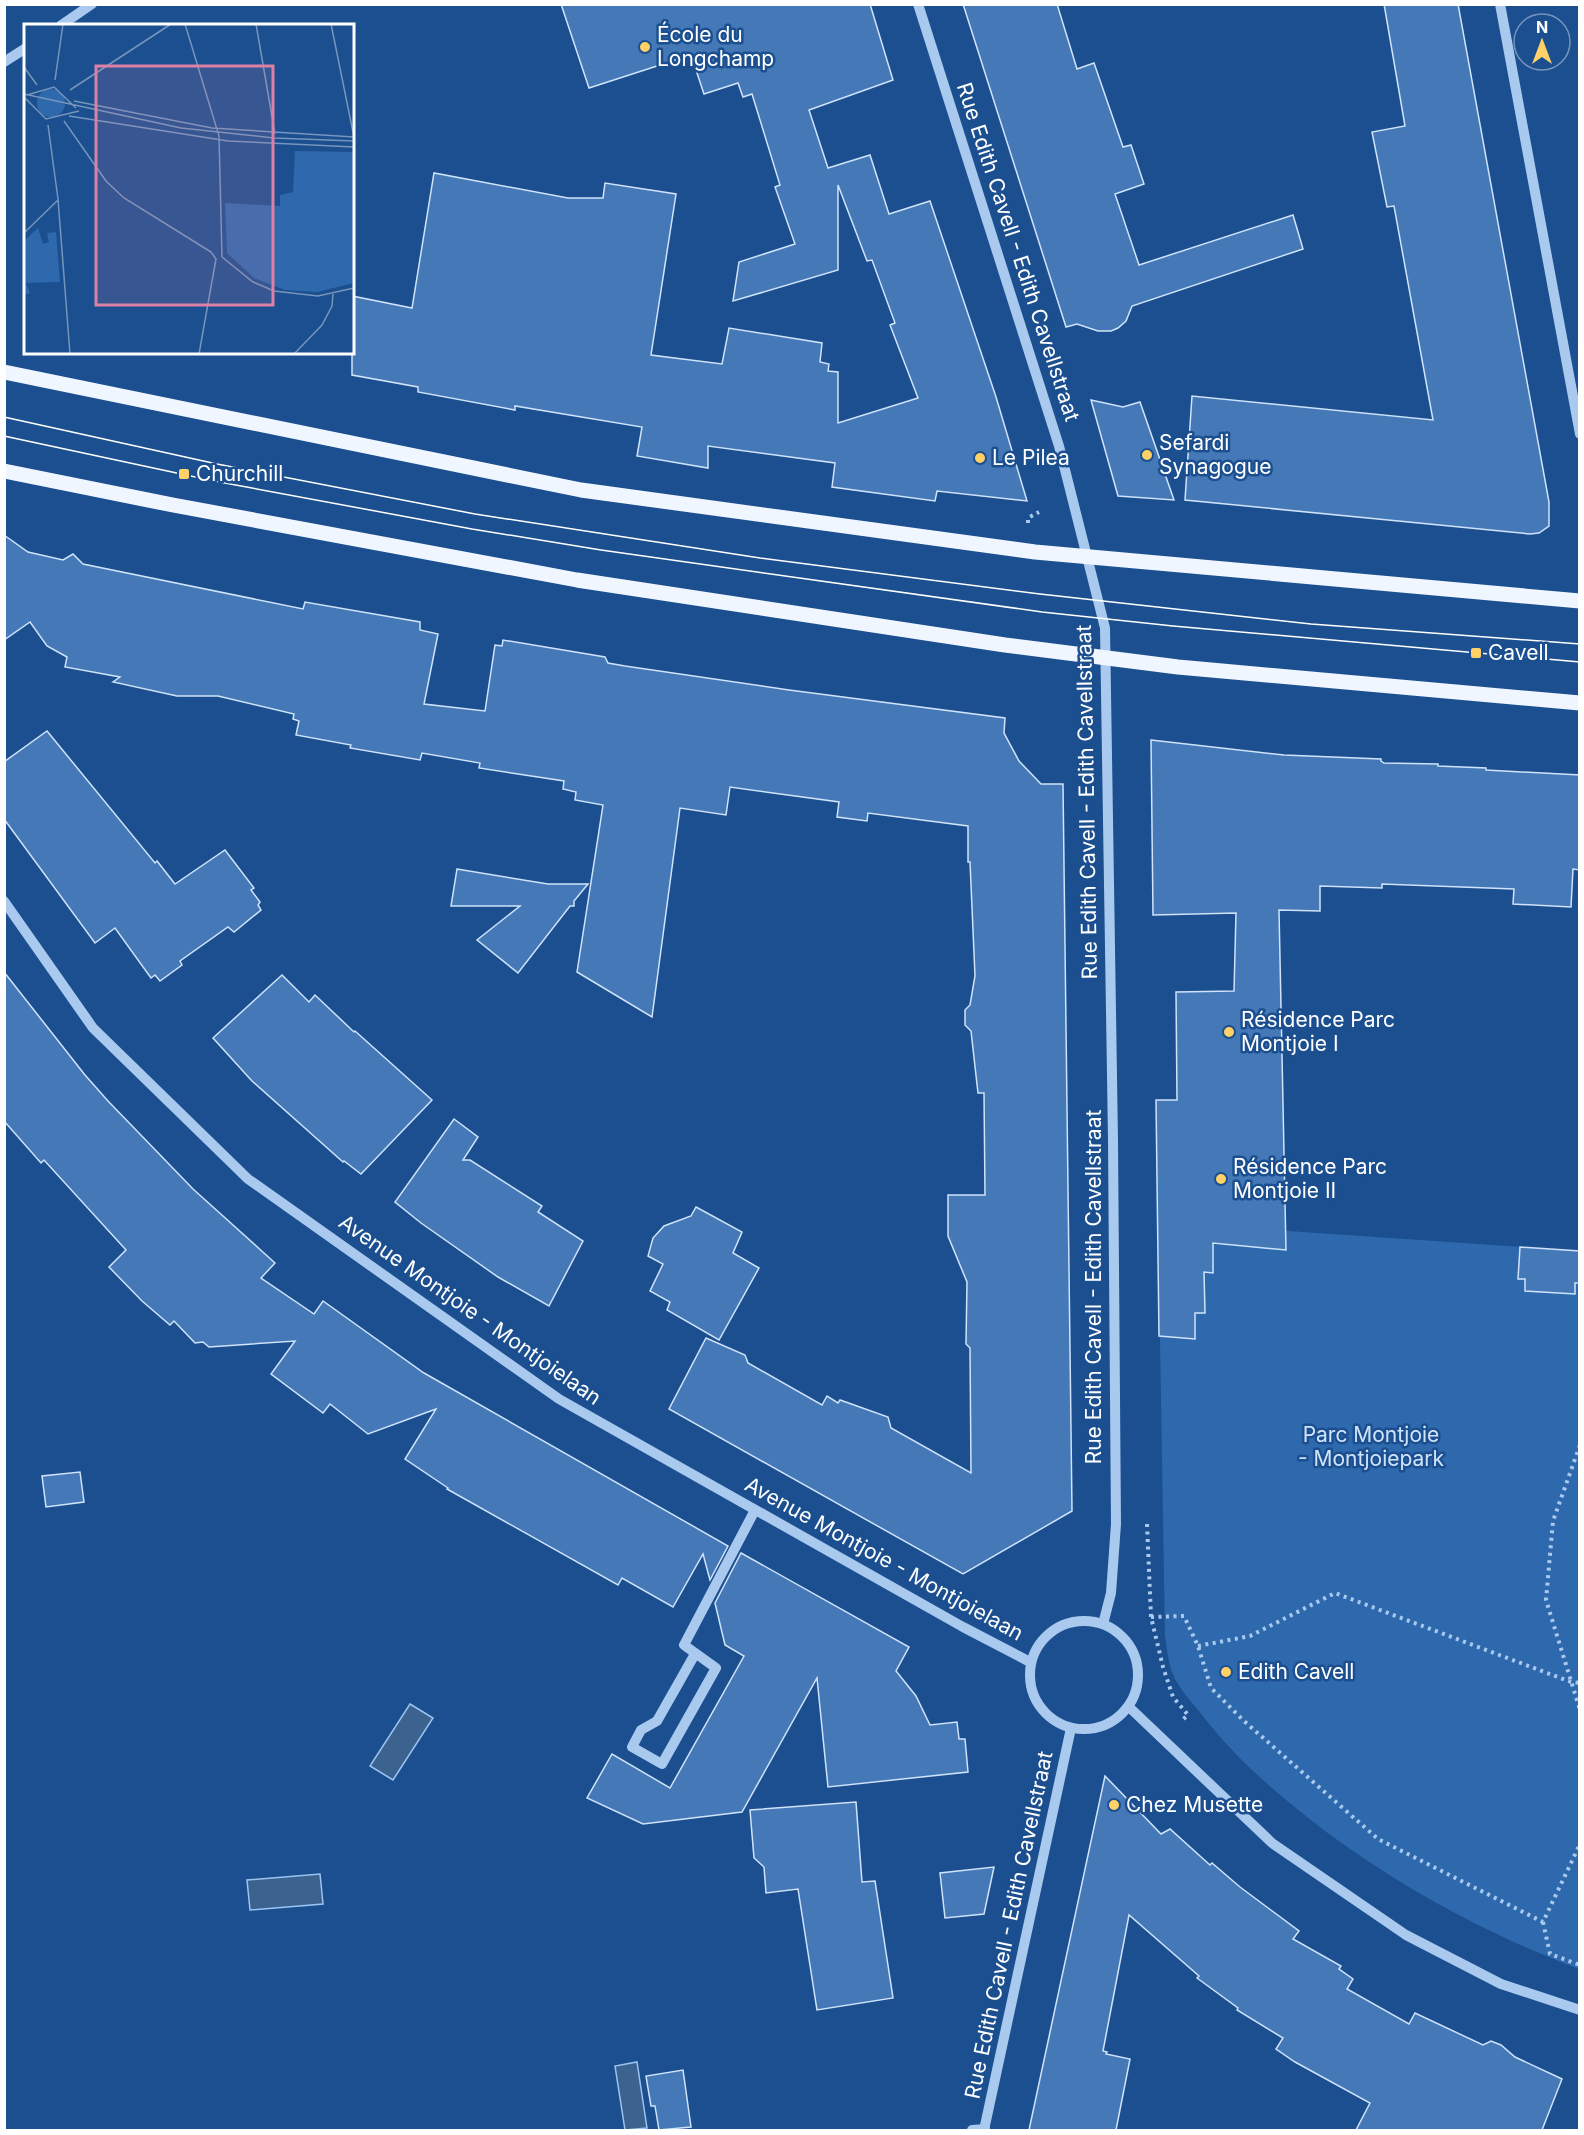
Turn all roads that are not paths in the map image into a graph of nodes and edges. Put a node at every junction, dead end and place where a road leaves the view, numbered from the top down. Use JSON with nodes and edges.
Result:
{"nodes":[{"id":1,"x":92,"y":4,"type":"edge"},
{"id":2,"x":918,"y":4,"type":"edge"},
{"id":3,"x":1500,"y":4,"type":"edge"},
{"id":4,"x":63,"y":24,"type":"edge"},
{"id":5,"x":24,"y":49,"type":"edge"},
{"id":6,"x":4,"y":62,"type":"edge"},
{"id":7,"x":4,"y":372,"type":"edge"},
{"id":8,"x":1580,"y":434,"type":"edge"},
{"id":9,"x":4,"y":471,"type":"edge"},
{"id":10,"x":1087,"y":556,"type":"junction"},
{"id":11,"x":1580,"y":601,"type":"edge"},
{"id":12,"x":1106,"y":658,"type":"junction"},
{"id":13,"x":1580,"y":703,"type":"edge"},
{"id":14,"x":4,"y":902,"type":"edge"},
{"id":15,"x":755,"y":1510,"type":"junction"},
{"id":16,"x":1103,"y":1624,"type":"junction"},
{"id":17,"x":695,"y":1654,"type":"junction"},
{"id":18,"x":1030,"y":1662,"type":"junction"},
{"id":19,"x":1129,"y":1707,"type":"junction"},
{"id":20,"x":1071,"y":1728,"type":"junction"},
{"id":21,"x":1580,"y":2010,"type":"edge"},
{"id":22,"x":972,"y":2130,"type":"edge"},
{"id":23,"x":984,"y":2130,"type":"edge"}],
"edges":[{"from":1,"to":4,"type":"street"},
{"from":2,"to":10,"type":"street","name":"Rue Edith Cavell - Edith Cavellstraat"},
{"from":3,"to":8,"type":"street"},
{"from":5,"to":6,"type":"street"},
{"from":7,"to":10,"type":"main road"},
{"from":9,"to":12,"type":"main road"},
{"from":10,"to":11,"type":"main road"},
{"from":10,"to":12,"type":"street","name":"Rue Edith Cavell - Edith Cavellstraat"},
{"from":12,"to":13,"type":"main road"},
{"from":12,"to":16,"type":"street","name":"Rue Edith Cavell - Edith Cavellstraat"},
{"from":14,"to":15,"type":"street","name":"Avenue Montjoie - Montjoielaan"},
{"from":15,"to":17,"type":"street"},
{"from":15,"to":18,"type":"street","name":"Avenue Montjoie - Montjoielaan"},
{"from":16,"to":18,"type":"street"},
{"from":16,"to":19,"type":"street"},
{"from":17,"to":17,"type":"street"},
{"from":18,"to":20,"type":"street","name":"Rue Edith Cavell - Edith Cavellstraat"},
{"from":19,"to":20,"type":"street","name":"Rue Edith Cavell - Edith Cavellstraat"},
{"from":19,"to":21,"type":"street"},
{"from":20,"to":23,"type":"street","name":"Rue Edith Cavell - Edith Cavellstraat"},
{"from":22,"to":23,"type":"street"}]}
